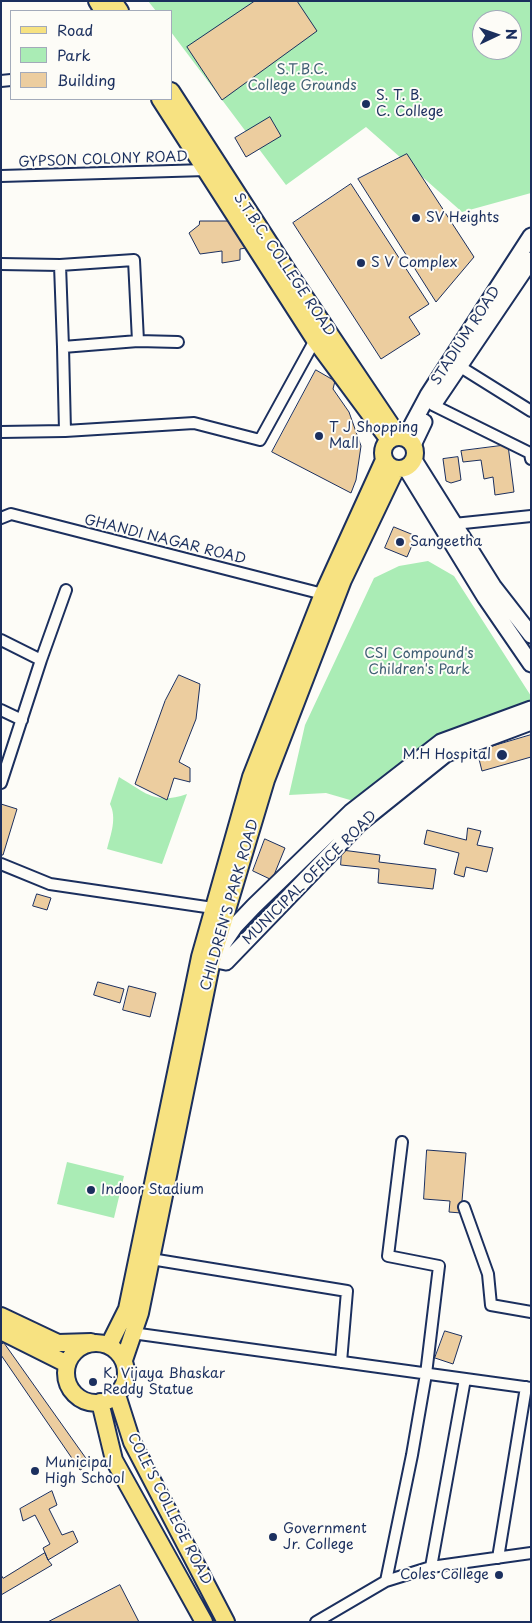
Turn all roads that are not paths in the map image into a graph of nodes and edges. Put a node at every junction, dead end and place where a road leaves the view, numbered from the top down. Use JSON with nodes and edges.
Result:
{"nodes":[{"id":1,"x":172,"y":93,"type":"edge"},
{"id":2,"x":161,"y":100,"type":"edge"},
{"id":3,"x":206,"y":170,"type":"junction"},
{"id":4,"x":1,"y":176,"type":"edge"},
{"id":5,"x":531,"y":236,"type":"edge"},
{"id":6,"x":531,"y":260,"type":"edge"},
{"id":7,"x":1,"y":264,"type":"edge"},
{"id":8,"x":60,"y":265,"type":"junction"},
{"id":9,"x":315,"y":340,"type":"junction"},
{"id":10,"x":138,"y":341,"type":"junction"},
{"id":11,"x":178,"y":342,"type":"dead end"},
{"id":12,"x":63,"y":347,"type":"junction"},
{"id":13,"x":459,"y":366,"type":"junction"},
{"id":14,"x":433,"y":405,"type":"junction"},
{"id":15,"x":531,"y":411,"type":"edge"},
{"id":16,"x":65,"y":431,"type":"junction"},
{"id":17,"x":1,"y":432,"type":"edge"},
{"id":18,"x":401,"y":452,"type":"junction"},
{"id":19,"x":530,"y":453,"type":"edge"},
{"id":20,"x":531,"y":459,"type":"edge"},
{"id":21,"x":531,"y":516,"type":"edge"},
{"id":22,"x":1,"y":518,"type":"edge"},
{"id":23,"x":454,"y":524,"type":"junction"},
{"id":24,"x":66,"y":590,"type":"dead end"},
{"id":25,"x":323,"y":594,"type":"junction"},
{"id":26,"x":526,"y":629,"type":"edge"},
{"id":27,"x":510,"y":634,"type":"junction"},
{"id":28,"x":1,"y":640,"type":"edge"},
{"id":29,"x":41,"y":660,"type":"junction"},
{"id":30,"x":531,"y":664,"type":"edge"},
{"id":31,"x":531,"y":709,"type":"edge"},
{"id":32,"x":1,"y":710,"type":"edge"},
{"id":33,"x":22,"y":720,"type":"junction"},
{"id":34,"x":531,"y":722,"type":"edge"},
{"id":35,"x":1,"y":783,"type":"edge"},
{"id":36,"x":1,"y":864,"type":"edge"},
{"id":37,"x":213,"y":908,"type":"junction"},
{"id":38,"x":206,"y":958,"type":"junction"},
{"id":39,"x":402,"y":1142,"type":"dead end"},
{"id":40,"x":464,"y":1207,"type":"dead end"},
{"id":41,"x":151,"y":1259,"type":"junction"},
{"id":42,"x":531,"y":1312,"type":"edge"},
{"id":43,"x":1,"y":1316,"type":"edge"},
{"id":44,"x":1,"y":1331,"type":"edge"},
{"id":45,"x":132,"y":1332,"type":"junction"},
{"id":46,"x":104,"y":1344,"type":"junction"},
{"id":47,"x":124,"y":1360,"type":"junction"},
{"id":48,"x":341,"y":1362,"type":"junction"},
{"id":49,"x":67,"y":1364,"type":"junction"},
{"id":50,"x":426,"y":1374,"type":"junction"},
{"id":51,"x":465,"y":1379,"type":"junction"},
{"id":52,"x":528,"y":1388,"type":"edge"},
{"id":53,"x":117,"y":1395,"type":"junction"},
{"id":54,"x":100,"y":1402,"type":"junction"},
{"id":55,"x":531,"y":1553,"type":"edge"},
{"id":56,"x":498,"y":1558,"type":"junction"},
{"id":57,"x":432,"y":1567,"type":"junction"},
{"id":58,"x":386,"y":1581,"type":"junction"},
{"id":59,"x":204,"y":1622,"type":"edge"},
{"id":60,"x":226,"y":1622,"type":"edge"},
{"id":61,"x":316,"y":1622,"type":"edge"}],
"edges":[{"from":1,"to":18,"type":"main road","name":"S.T.B.C. COLLEGE ROAD"},
{"from":2,"to":3,"type":"main road","name":"S.T.B.C. COLLEGE ROAD"},
{"from":3,"to":4,"type":"street","name":"GYPSON COLONY ROAD"},
{"from":3,"to":9,"type":"main road","name":"S.T.B.C. COLLEGE ROAD"},
{"from":5,"to":18,"type":"street","name":"STADIUM ROAD"},
{"from":6,"to":13,"type":"street","name":"STADIUM ROAD"},
{"from":7,"to":8,"type":"street"},
{"from":8,"to":10,"type":"street"},
{"from":8,"to":12,"type":"street"},
{"from":9,"to":16,"type":"street"},
{"from":9,"to":18,"type":"main road","name":"S.T.B.C. COLLEGE ROAD"},
{"from":10,"to":11,"type":"street"},
{"from":10,"to":12,"type":"street"},
{"from":12,"to":16,"type":"street"},
{"from":13,"to":14,"type":"street","name":"STADIUM ROAD"},
{"from":13,"to":15,"type":"street"},
{"from":14,"to":18,"type":"street","name":"STADIUM ROAD"},
{"from":14,"to":19,"type":"street"},
{"from":16,"to":17,"type":"street"},
{"from":18,"to":23,"type":"street","name":"S.T.B.C. COLLEGE ROAD"},
{"from":18,"to":25,"type":"main road","name":"CHILDREN'S PARK ROAD"},
{"from":18,"to":27,"type":"street"},
{"from":18,"to":38,"type":"main road","name":"CHILDREN'S PARK ROAD"},
{"from":19,"to":20,"type":"street"},
{"from":21,"to":23,"type":"street"},
{"from":22,"to":25,"type":"street","name":"GHANDI NAGAR ROAD"},
{"from":23,"to":26,"type":"street","name":"S.T.B.C. COLLEGE ROAD"},
{"from":24,"to":29,"type":"street"},
{"from":25,"to":37,"type":"main road","name":"CHILDREN'S PARK ROAD"},
{"from":26,"to":27,"type":"street"},
{"from":27,"to":30,"type":"street"},
{"from":28,"to":29,"type":"street"},
{"from":29,"to":33,"type":"street"},
{"from":31,"to":38,"type":"street","name":"MUNICIPAL OFFICE ROAD"},
{"from":32,"to":33,"type":"street"},
{"from":33,"to":35,"type":"street"},
{"from":34,"to":38,"type":"street","name":"MUNICIPAL OFFICE ROAD"},
{"from":36,"to":37,"type":"street"},
{"from":37,"to":38,"type":"main road","name":"CHILDREN'S PARK ROAD"},
{"from":38,"to":41,"type":"main road","name":"CHILDREN'S PARK ROAD"},
{"from":38,"to":46,"type":"main road","name":"CHILDREN'S PARK ROAD"},
{"from":39,"to":50,"type":"street"},
{"from":40,"to":42,"type":"street"},
{"from":41,"to":45,"type":"main road","name":"CHILDREN'S PARK ROAD"},
{"from":41,"to":48,"type":"street"},
{"from":43,"to":46,"type":"main road"},
{"from":44,"to":49,"type":"main road"},
{"from":45,"to":47,"type":"main road","name":"CHILDREN'S PARK ROAD"},
{"from":45,"to":48,"type":"street"},
{"from":46,"to":47,"type":"main road"},
{"from":46,"to":49,"type":"main road"},
{"from":47,"to":53,"type":"main road"},
{"from":48,"to":50,"type":"street"},
{"from":49,"to":54,"type":"main road"},
{"from":50,"to":51,"type":"street"},
{"from":50,"to":58,"type":"street"},
{"from":51,"to":52,"type":"street"},
{"from":51,"to":57,"type":"street"},
{"from":52,"to":56,"type":"street"},
{"from":53,"to":54,"type":"main road"},
{"from":53,"to":60,"type":"main road","name":"COLE'S COLLEGE ROAD"},
{"from":54,"to":59,"type":"main road","name":"COLE'S COLLEGE ROAD"},
{"from":55,"to":56,"type":"street"},
{"from":56,"to":57,"type":"street"},
{"from":57,"to":58,"type":"street"},
{"from":58,"to":61,"type":"street"}]}
